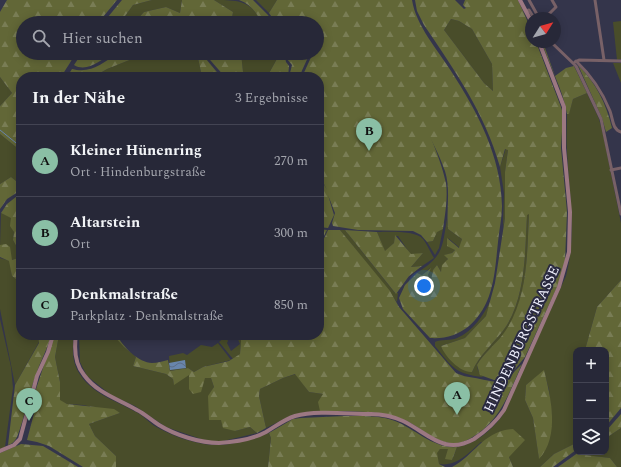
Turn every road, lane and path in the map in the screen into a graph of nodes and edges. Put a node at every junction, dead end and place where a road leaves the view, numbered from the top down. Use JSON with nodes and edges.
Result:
{"nodes":[{"id":1,"x":520,"y":0,"type":"edge"},
{"id":2,"x":528,"y":0,"type":"edge"},
{"id":3,"x":552,"y":0,"type":"edge"},
{"id":4,"x":595,"y":0,"type":"edge"},
{"id":5,"x":526,"y":11,"type":"joint"},
{"id":6,"x":530,"y":12,"type":"edge"},
{"id":7,"x":536,"y":12,"type":"edge"},
{"id":8,"x":551,"y":12,"type":"edge"},
{"id":9,"x":541,"y":48,"type":"edge"},
{"id":10,"x":558,"y":48,"type":"edge"},
{"id":11,"x":604,"y":60,"type":"junction"},
{"id":12,"x":621,"y":61,"type":"edge"},
{"id":13,"x":575,"y":62,"type":"junction"},
{"id":14,"x":621,"y":132,"type":"edge"},
{"id":15,"x":621,"y":168,"type":"edge"},
{"id":16,"x":612,"y":170,"type":"junction"},
{"id":17,"x":621,"y":214,"type":"edge"},
{"id":18,"x":52,"y":340,"type":"edge"},
{"id":19,"x":76,"y":340,"type":"edge"},
{"id":20,"x":0,"y":451,"type":"edge"}],
"edges":[{"from":1,"to":5,"type":"main road"},
{"from":2,"to":7,"type":"street"},
{"from":3,"to":8,"type":"street"},
{"from":4,"to":11,"type":"street"},
{"from":5,"to":6,"type":"street"},
{"from":9,"to":19,"type":"main road","name":"HINDENBURGSTRASSE"},
{"from":10,"to":13,"type":"street"},
{"from":11,"to":12,"type":"street"},
{"from":11,"to":13,"type":"street"},
{"from":13,"to":14,"type":"street"},
{"from":13,"to":16,"type":"street"},
{"from":15,"to":16,"type":"street"},
{"from":16,"to":17,"type":"street"},
{"from":18,"to":20,"type":"main road"}]}
